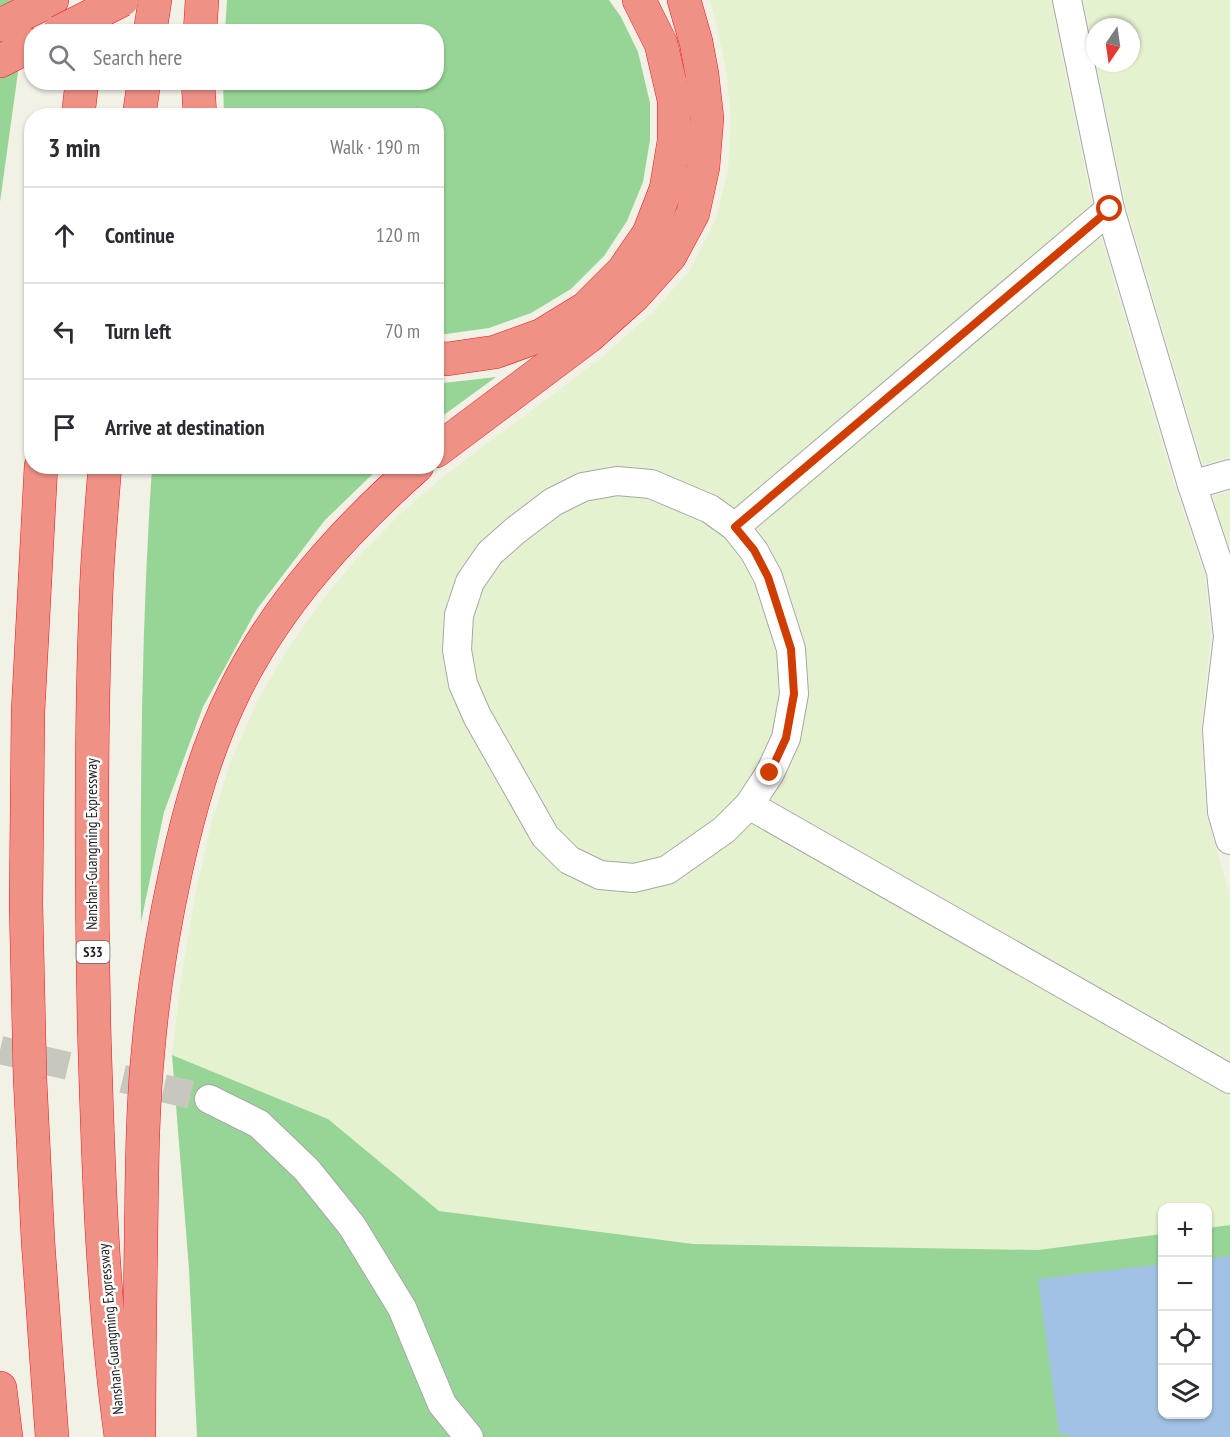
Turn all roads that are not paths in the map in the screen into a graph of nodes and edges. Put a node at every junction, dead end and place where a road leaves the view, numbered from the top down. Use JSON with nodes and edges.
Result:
{"nodes":[{"id":1,"x":52,"y":0,"type":"edge"},
{"id":2,"x":94,"y":0,"type":"edge"},
{"id":3,"x":122,"y":0,"type":"edge"},
{"id":4,"x":155,"y":0,"type":"edge"},
{"id":5,"x":202,"y":0,"type":"edge"},
{"id":6,"x":639,"y":0,"type":"edge"},
{"id":7,"x":684,"y":0,"type":"edge"},
{"id":8,"x":1067,"y":0,"type":"edge"},
{"id":9,"x":75,"y":24,"type":"edge"},
{"id":10,"x":90,"y":24,"type":"edge"},
{"id":11,"x":151,"y":24,"type":"edge"},
{"id":12,"x":200,"y":24,"type":"edge"},
{"id":13,"x":15,"y":30,"type":"edge"},
{"id":14,"x":0,"y":61,"type":"edge"},
{"id":15,"x":81,"y":90,"type":"edge"},
{"id":16,"x":143,"y":90,"type":"edge"},
{"id":17,"x":198,"y":90,"type":"edge"},
{"id":18,"x":79,"y":108,"type":"edge"},
{"id":19,"x":140,"y":108,"type":"edge"},
{"id":20,"x":200,"y":108,"type":"edge"},
{"id":21,"x":1110,"y":209,"type":"junction"},
{"id":22,"x":444,"y":359,"type":"edge"},
{"id":23,"x":444,"y":445,"type":"edge"},
{"id":24,"x":41,"y":474,"type":"edge"},
{"id":25,"x":104,"y":474,"type":"edge"},
{"id":26,"x":408,"y":474,"type":"edge"},
{"id":27,"x":1230,"y":474,"type":"edge"},
{"id":28,"x":1192,"y":485,"type":"junction"},
{"id":29,"x":735,"y":527,"type":"junction"},
{"id":30,"x":748,"y":805,"type":"junction"},
{"id":31,"x":1230,"y":840,"type":"edge"},
{"id":32,"x":1230,"y":1079,"type":"edge"},
{"id":33,"x":209,"y":1100,"type":"tunnel mouth"},
{"id":34,"x":0,"y":1388,"type":"edge"},
{"id":35,"x":6,"y":1437,"type":"edge"},
{"id":36,"x":52,"y":1437,"type":"edge"},
{"id":37,"x":121,"y":1437,"type":"edge"},
{"id":38,"x":139,"y":1437,"type":"edge"},
{"id":39,"x":469,"y":1437,"type":"edge"}],
"edges":[{"from":1,"to":13,"type":"highway"},
{"from":2,"to":10,"type":"highway"},
{"from":3,"to":9,"type":"highway","bridge":true},
{"from":4,"to":11,"type":"highway"},
{"from":5,"to":12,"type":"highway"},
{"from":6,"to":22,"type":"highway"},
{"from":7,"to":23,"type":"highway"},
{"from":8,"to":21,"type":"street"},
{"from":13,"to":14,"type":"highway"},
{"from":15,"to":18,"type":"highway"},
{"from":16,"to":19,"type":"highway"},
{"from":17,"to":20,"type":"highway"},
{"from":21,"to":28,"type":"street"},
{"from":21,"to":29,"type":"street"},
{"from":24,"to":36,"type":"highway"},
{"from":25,"to":37,"type":"highway","name":"Nanshan-Guangming Expressway","number":"S33"},
{"from":26,"to":38,"type":"highway"},
{"from":27,"to":28,"type":"street"},
{"from":28,"to":31,"type":"street"},
{"from":29,"to":30,"type":"street"},
{"from":29,"to":30,"type":"street"},
{"from":30,"to":32,"type":"street"},
{"from":33,"to":39,"type":"street"},
{"from":34,"to":35,"type":"highway"}]}
